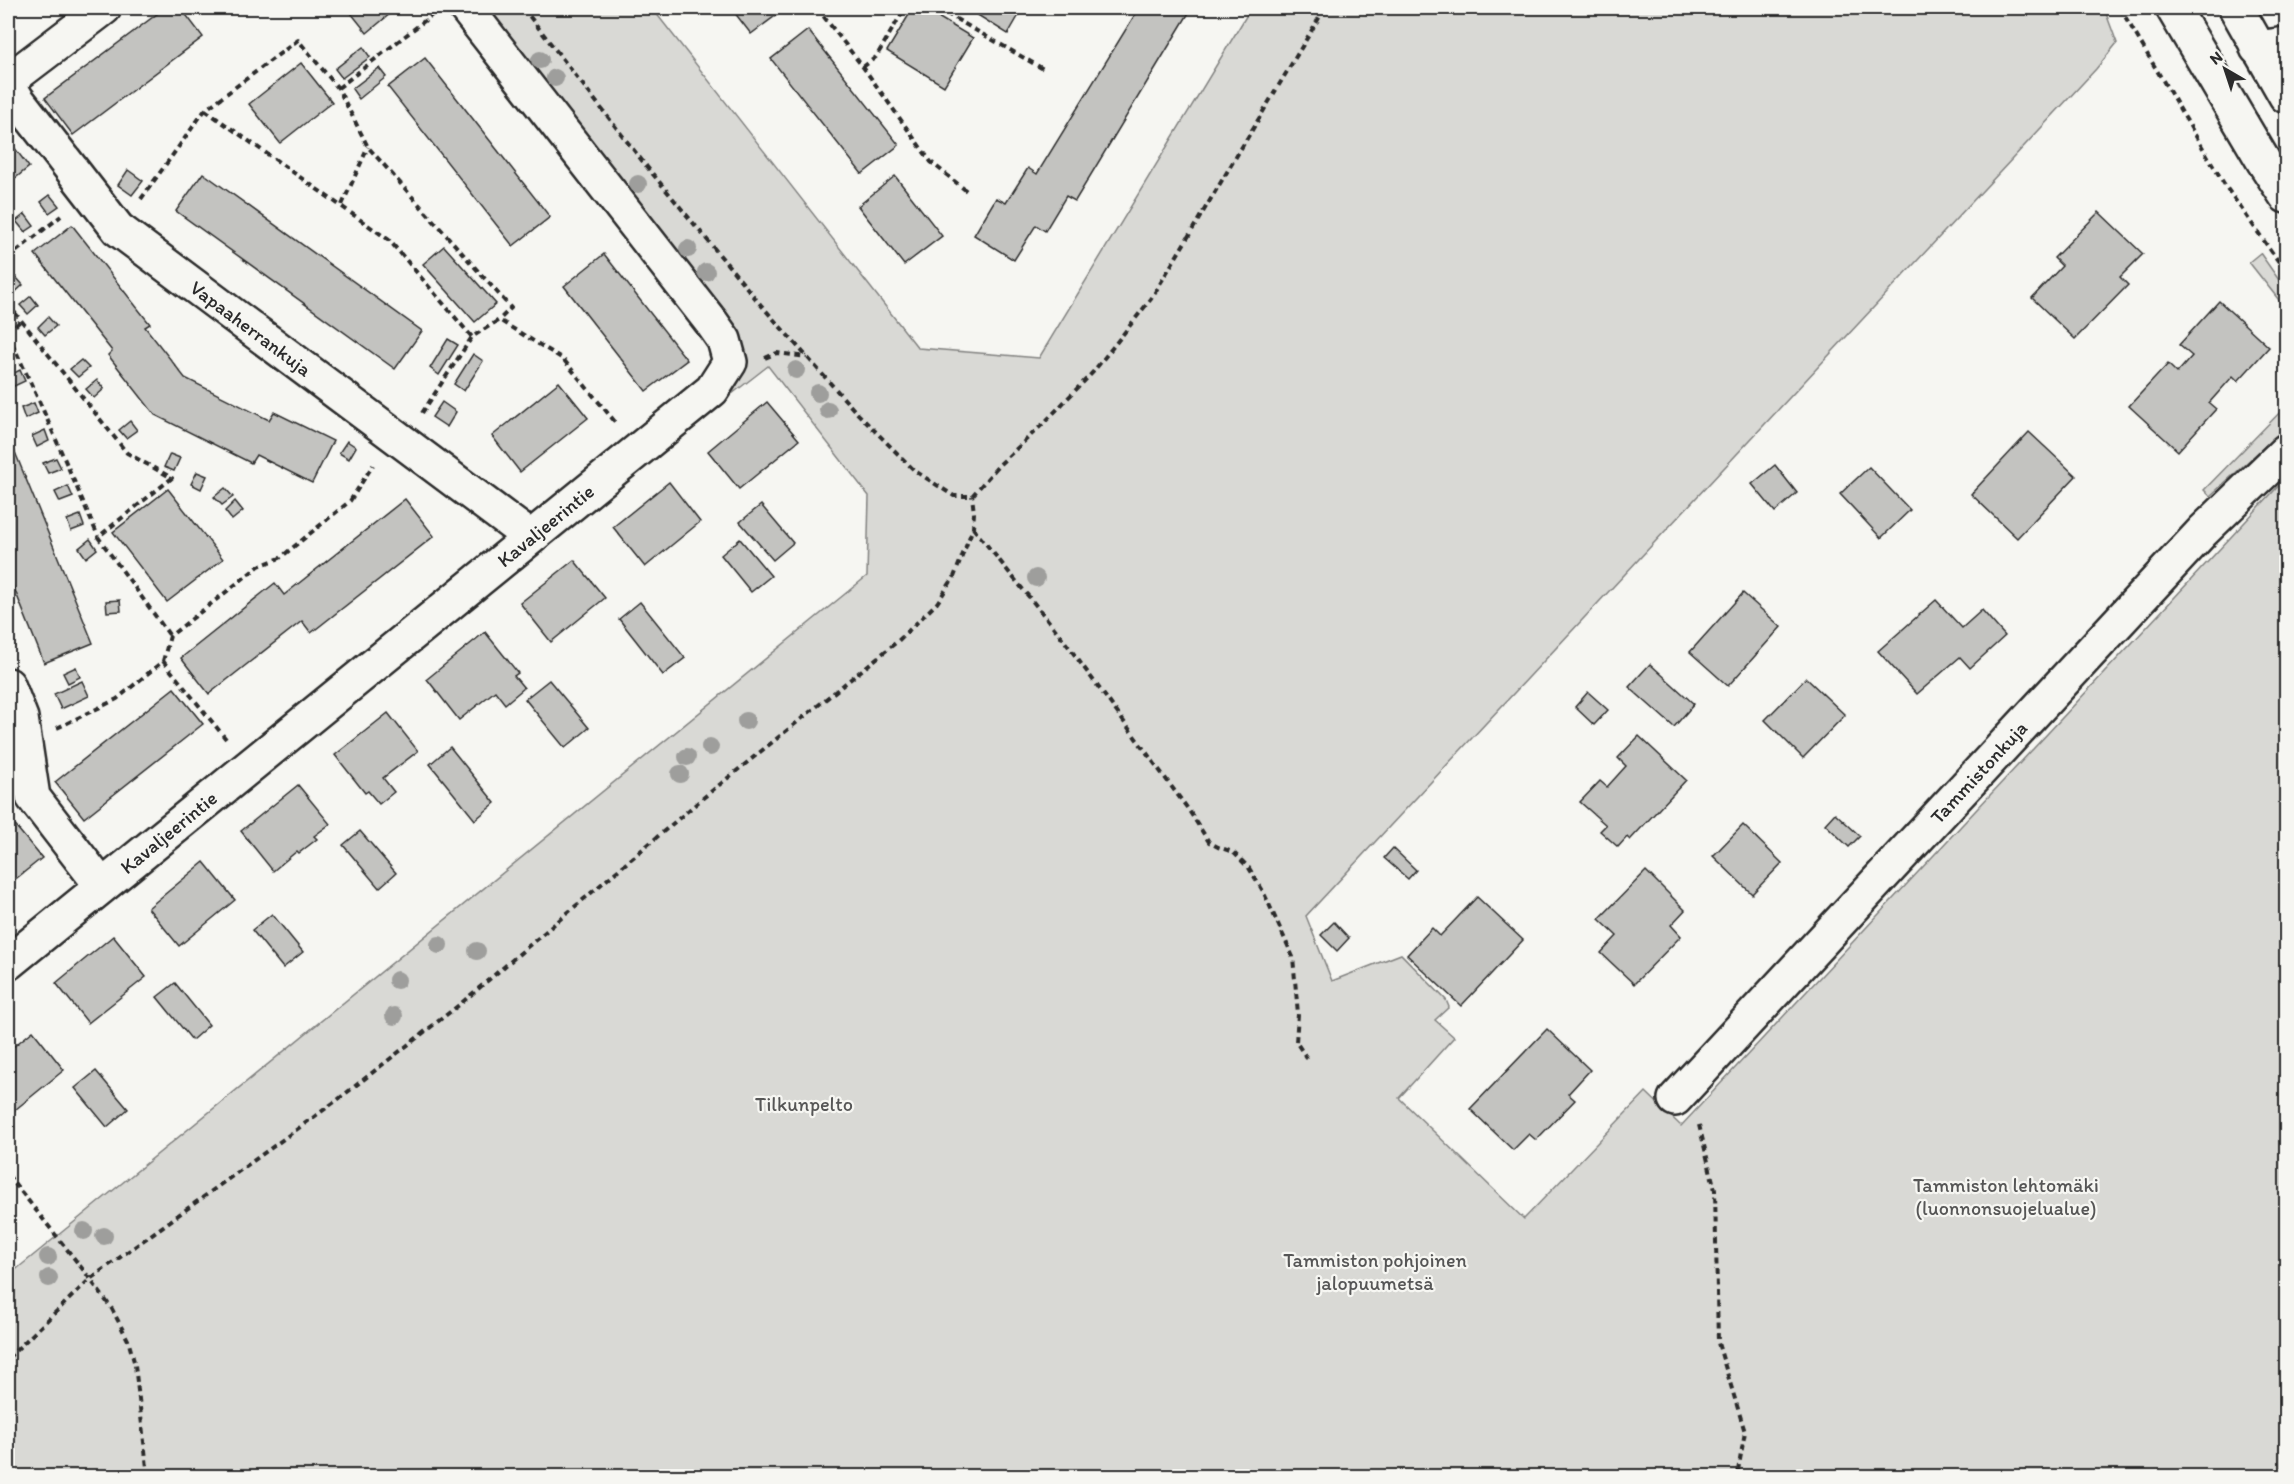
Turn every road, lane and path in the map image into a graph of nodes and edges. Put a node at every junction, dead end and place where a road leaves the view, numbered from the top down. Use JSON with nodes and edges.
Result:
{"nodes":[{"id":1,"x":104,"y":8,"type":"edge"},
{"id":2,"x":523,"y":8,"type":"edge"},
{"id":3,"x":817,"y":8,"type":"edge"},
{"id":4,"x":905,"y":8,"type":"edge"},
{"id":5,"x":937,"y":8,"type":"edge"},
{"id":6,"x":1325,"y":8,"type":"edge"},
{"id":7,"x":2120,"y":8,"type":"edge"},
{"id":8,"x":2173,"y":8,"type":"edge"},
{"id":9,"x":2236,"y":8,"type":"edge"},
{"id":10,"x":450,"y":10,"type":"edge"},
{"id":11,"x":2272,"y":46,"type":"edge"},
{"id":12,"x":863,"y":67,"type":"junction"},
{"id":13,"x":1045,"y":70,"type":"dead end"},
{"id":14,"x":8,"y":82,"type":"edge"},
{"id":15,"x":338,"y":88,"type":"junction"},
{"id":16,"x":2286,"y":96,"type":"edge"},
{"id":17,"x":205,"y":110,"type":"junction"},
{"id":18,"x":368,"y":147,"type":"junction"},
{"id":19,"x":969,"y":193,"type":"dead end"},
{"id":20,"x":2286,"y":196,"type":"edge"},
{"id":21,"x":342,"y":205,"type":"junction"},
{"id":22,"x":135,"y":207,"type":"dead end"},
{"id":23,"x":64,"y":214,"type":"dead end"},
{"id":24,"x":8,"y":258,"type":"edge"},
{"id":25,"x":2286,"y":272,"type":"edge"},
{"id":26,"x":8,"y":304,"type":"edge"},
{"id":27,"x":21,"y":320,"type":"junction"},
{"id":28,"x":499,"y":320,"type":"junction"},
{"id":29,"x":8,"y":333,"type":"edge"},
{"id":30,"x":472,"y":337,"type":"junction"},
{"id":31,"x":807,"y":357,"type":"junction"},
{"id":32,"x":730,"y":363,"type":"junction"},
{"id":33,"x":420,"y":416,"type":"dead end"},
{"id":34,"x":622,"y":430,"type":"dead end"},
{"id":35,"x":2286,"y":451,"type":"edge"},
{"id":36,"x":378,"y":457,"type":"dead end"},
{"id":37,"x":972,"y":496,"type":"junction"},
{"id":38,"x":973,"y":528,"type":"junction"},
{"id":39,"x":98,"y":537,"type":"junction"},
{"id":40,"x":530,"y":537,"type":"junction"},
{"id":41,"x":170,"y":636,"type":"junction"},
{"id":42,"x":163,"y":661,"type":"junction"},
{"id":43,"x":8,"y":685,"type":"edge"},
{"id":44,"x":53,"y":730,"type":"dead end"},
{"id":45,"x":232,"y":747,"type":"dead end"},
{"id":46,"x":101,"y":885,"type":"junction"},
{"id":47,"x":8,"y":963,"type":"edge"},
{"id":48,"x":1308,"y":1060,"type":"dead end"},
{"id":49,"x":1682,"y":1091,"type":"joint"},
{"id":50,"x":8,"y":1175,"type":"edge"},
{"id":51,"x":90,"y":1279,"type":"junction"},
{"id":52,"x":8,"y":1358,"type":"edge"},
{"id":53,"x":148,"y":1476,"type":"edge"},
{"id":54,"x":1737,"y":1476,"type":"edge"}],
"edges":[{"from":1,"to":14,"type":"street"},
{"from":2,"to":31,"type":"path"},
{"from":3,"to":12,"type":"path"},
{"from":4,"to":12,"type":"path"},
{"from":5,"to":13,"type":"path"},
{"from":6,"to":37,"type":"path"},
{"from":7,"to":25,"type":"path"},
{"from":8,"to":20,"type":"street"},
{"from":9,"to":11,"type":"street"},
{"from":10,"to":15,"type":"path"},
{"from":10,"to":32,"type":"street"},
{"from":11,"to":16,"type":"street"},
{"from":12,"to":19,"type":"path"},
{"from":14,"to":40,"type":"street","name":"Vapaaherrankuja"},
{"from":15,"to":17,"type":"path"},
{"from":15,"to":18,"type":"path"},
{"from":17,"to":21,"type":"path"},
{"from":17,"to":22,"type":"path"},
{"from":18,"to":21,"type":"path"},
{"from":18,"to":28,"type":"path"},
{"from":21,"to":30,"type":"path"},
{"from":23,"to":24,"type":"path"},
{"from":26,"to":27,"type":"path"},
{"from":27,"to":29,"type":"path"},
{"from":27,"to":39,"type":"path"},
{"from":28,"to":30,"type":"path"},
{"from":28,"to":34,"type":"path"},
{"from":29,"to":39,"type":"path"},
{"from":30,"to":33,"type":"path"},
{"from":31,"to":32,"type":"path"},
{"from":31,"to":37,"type":"path"},
{"from":32,"to":40,"type":"street","name":"Kavaljeerintie"},
{"from":35,"to":49,"type":"street","name":"Tammistonkuja"},
{"from":36,"to":41,"type":"path"},
{"from":37,"to":38,"type":"path"},
{"from":38,"to":48,"type":"path"},
{"from":38,"to":51,"type":"path"},
{"from":39,"to":41,"type":"path"},
{"from":40,"to":46,"type":"street","name":"Kavaljeerintie"},
{"from":41,"to":42,"type":"path"},
{"from":42,"to":44,"type":"path"},
{"from":42,"to":45,"type":"path"},
{"from":43,"to":46,"type":"street"},
{"from":46,"to":47,"type":"street","name":"Kavaljeerintie"},
{"from":49,"to":54,"type":"path"},
{"from":50,"to":51,"type":"path"},
{"from":51,"to":52,"type":"path"},
{"from":51,"to":53,"type":"path"}]}
